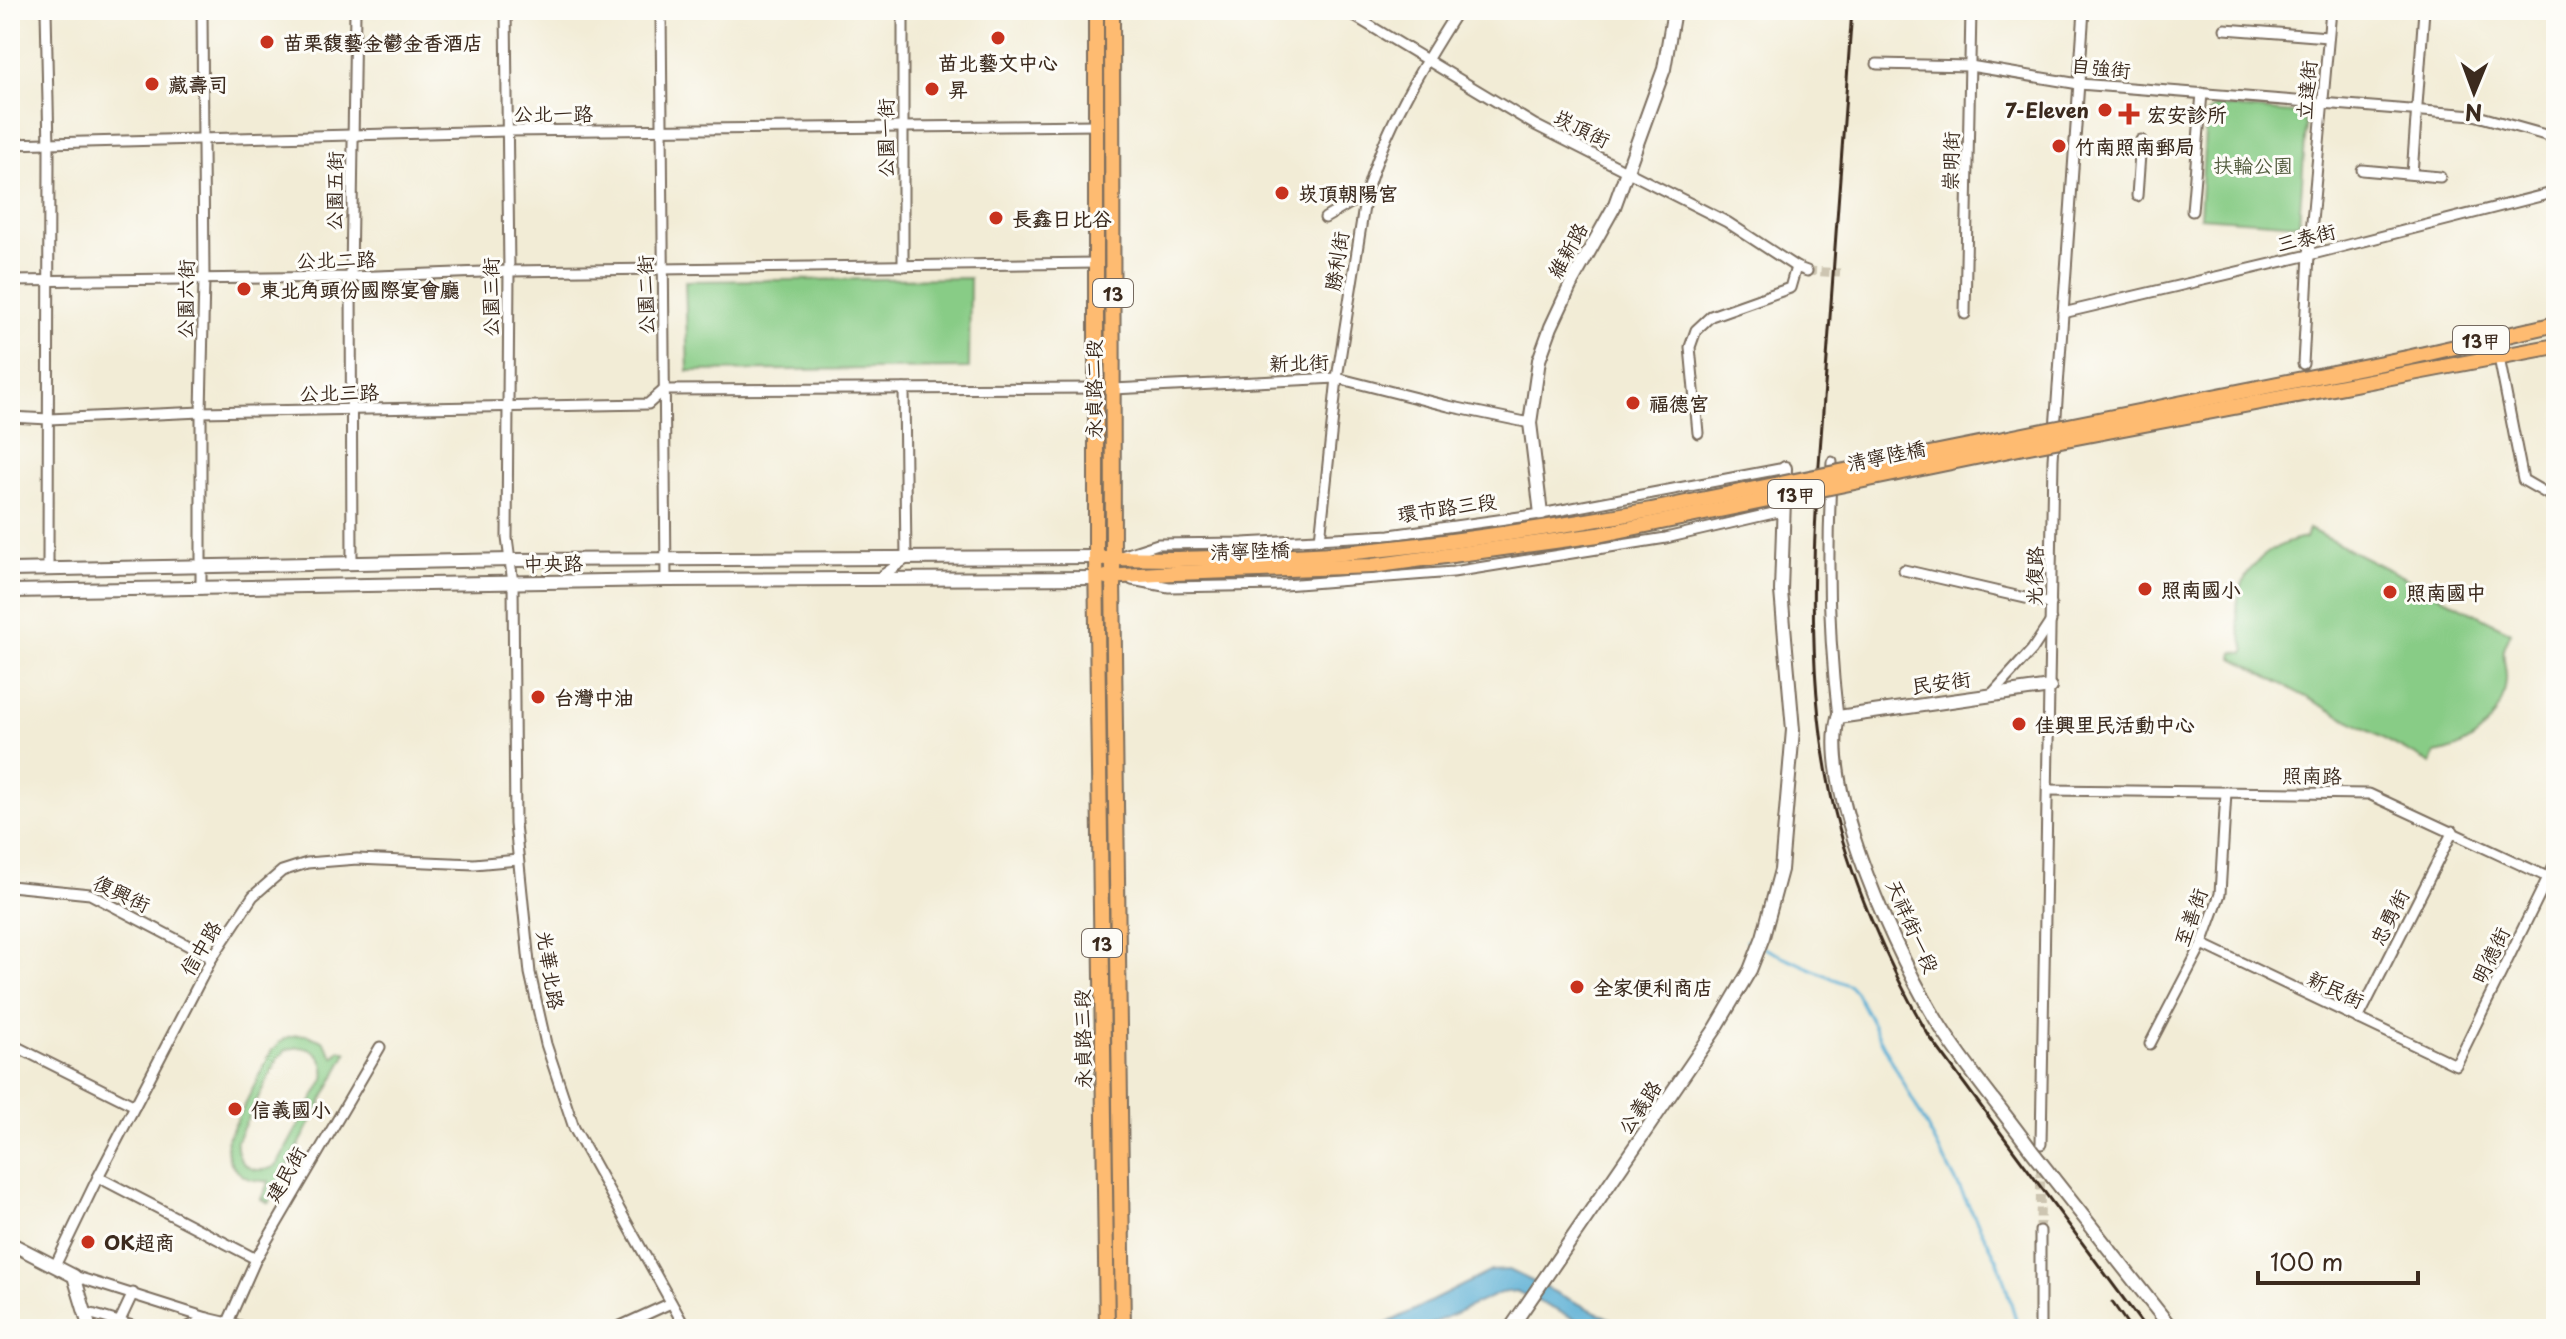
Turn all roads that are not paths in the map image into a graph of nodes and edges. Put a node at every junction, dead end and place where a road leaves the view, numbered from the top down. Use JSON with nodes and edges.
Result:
{"nodes":[{"id":1,"x":46,"y":10,"type":"edge"},
{"id":2,"x":202,"y":10,"type":"edge"},
{"id":3,"x":355,"y":10,"type":"edge"},
{"id":4,"x":506,"y":10,"type":"edge"},
{"id":5,"x":661,"y":10,"type":"edge"},
{"id":6,"x":903,"y":10,"type":"edge"},
{"id":7,"x":1096,"y":10,"type":"edge"},
{"id":8,"x":1112,"y":10,"type":"edge"},
{"id":9,"x":1344,"y":10,"type":"edge"},
{"id":10,"x":1458,"y":10,"type":"edge"},
{"id":11,"x":1674,"y":10,"type":"edge"},
{"id":12,"x":1971,"y":10,"type":"edge"},
{"id":13,"x":2084,"y":10,"type":"edge"},
{"id":14,"x":2331,"y":10,"type":"edge"},
{"id":15,"x":2424,"y":10,"type":"edge"},
{"id":16,"x":2225,"y":29,"type":"dead end"},
{"id":17,"x":2328,"y":37,"type":"junction"},
{"id":18,"x":1427,"y":59,"type":"junction"},
{"id":19,"x":1877,"y":64,"type":"dead end"},
{"id":20,"x":1970,"y":66,"type":"junction"},
{"id":21,"x":2079,"y":84,"type":"junction"},
{"id":22,"x":2202,"y":93,"type":"junction"},
{"id":23,"x":2323,"y":102,"type":"junction"},
{"id":24,"x":2416,"y":109,"type":"junction"},
{"id":25,"x":1097,"y":125,"type":"junction"},
{"id":26,"x":903,"y":128,"type":"junction"},
{"id":27,"x":506,"y":131,"type":"junction"},
{"id":28,"x":662,"y":131,"type":"junction"},
{"id":29,"x":354,"y":135,"type":"junction"},
{"id":30,"x":2556,"y":138,"type":"edge"},
{"id":31,"x":204,"y":139,"type":"junction"},
{"id":32,"x":2141,"y":140,"type":"dead end"},
{"id":33,"x":48,"y":142,"type":"junction"},
{"id":34,"x":10,"y":144,"type":"edge"},
{"id":35,"x":2362,"y":170,"type":"dead end"},
{"id":36,"x":1628,"y":171,"type":"junction"},
{"id":37,"x":2412,"y":174,"type":"junction"},
{"id":38,"x":2440,"y":177,"type":"dead end"},
{"id":39,"x":2556,"y":192,"type":"edge"},
{"id":40,"x":1366,"y":194,"type":"junction"},
{"id":41,"x":1096,"y":196,"type":"junction"},
{"id":42,"x":1112,"y":196,"type":"junction"},
{"id":43,"x":2137,"y":196,"type":"dead end"},
{"id":44,"x":2192,"y":211,"type":"dead end"},
{"id":45,"x":1325,"y":218,"type":"dead end"},
{"id":46,"x":2309,"y":255,"type":"junction"},
{"id":47,"x":1096,"y":263,"type":"junction"},
{"id":48,"x":903,"y":266,"type":"junction"},
{"id":49,"x":1796,"y":267,"type":"junction"},
{"id":50,"x":663,"y":269,"type":"junction"},
{"id":51,"x":509,"y":271,"type":"junction"},
{"id":52,"x":1807,"y":271,"type":"tunnel mouth"},
{"id":53,"x":351,"y":277,"type":"junction"},
{"id":54,"x":204,"y":279,"type":"junction"},
{"id":55,"x":10,"y":281,"type":"edge"},
{"id":56,"x":48,"y":281,"type":"junction"},
{"id":57,"x":2063,"y":313,"type":"junction"},
{"id":58,"x":1965,"y":314,"type":"dead end"},
{"id":59,"x":2556,"y":324,"type":"edge"},
{"id":60,"x":2495,"y":337,"type":"junction"},
{"id":61,"x":2556,"y":346,"type":"edge"},
{"id":62,"x":2499,"y":357,"type":"junction"},
{"id":63,"x":2303,"y":364,"type":"dead end"},
{"id":64,"x":1337,"y":378,"type":"junction"},
{"id":65,"x":1097,"y":388,"type":"junction"},
{"id":66,"x":904,"y":389,"type":"junction"},
{"id":67,"x":1113,"y":389,"type":"junction"},
{"id":68,"x":664,"y":390,"type":"junction"},
{"id":69,"x":507,"y":407,"type":"junction"},
{"id":70,"x":351,"y":410,"type":"junction"},
{"id":71,"x":201,"y":412,"type":"junction"},
{"id":72,"x":10,"y":417,"type":"edge"},
{"id":73,"x":49,"y":419,"type":"junction"},
{"id":74,"x":1530,"y":423,"type":"junction"},
{"id":75,"x":1698,"y":433,"type":"dead end"},
{"id":76,"x":1832,"y":462,"type":"dead end"},
{"id":77,"x":1785,"y":468,"type":"joint"},
{"id":78,"x":2556,"y":499,"type":"edge"},
{"id":79,"x":1782,"y":511,"type":"junction"},
{"id":80,"x":1541,"y":514,"type":"junction"},
{"id":81,"x":1492,"y":521,"type":"junction"},
{"id":82,"x":1320,"y":540,"type":"junction"},
{"id":83,"x":1096,"y":557,"type":"junction"},
{"id":84,"x":1113,"y":558,"type":"junction"},
{"id":85,"x":666,"y":559,"type":"junction"},
{"id":86,"x":906,"y":559,"type":"junction"},
{"id":87,"x":511,"y":560,"type":"junction"},
{"id":88,"x":352,"y":564,"type":"junction"},
{"id":89,"x":1499,"y":564,"type":"junction"},
{"id":90,"x":203,"y":565,"type":"junction"},
{"id":91,"x":1174,"y":566,"type":"junction"},
{"id":92,"x":48,"y":569,"type":"junction"},
{"id":93,"x":10,"y":570,"type":"edge"},
{"id":94,"x":1904,"y":570,"type":"dead end"},
{"id":95,"x":1113,"y":577,"type":"junction"},
{"id":96,"x":1097,"y":578,"type":"junction"},
{"id":97,"x":876,"y":579,"type":"junction"},
{"id":98,"x":666,"y":580,"type":"junction"},
{"id":99,"x":513,"y":583,"type":"junction"},
{"id":100,"x":201,"y":589,"type":"junction"},
{"id":101,"x":10,"y":591,"type":"edge"},
{"id":102,"x":2051,"y":604,"type":"junction"},
{"id":103,"x":2051,"y":621,"type":"junction"},
{"id":104,"x":2050,"y":687,"type":"junction"},
{"id":105,"x":1991,"y":695,"type":"junction"},
{"id":106,"x":1838,"y":717,"type":"junction"},
{"id":107,"x":2048,"y":790,"type":"junction"},
{"id":108,"x":2226,"y":792,"type":"junction"},
{"id":109,"x":2453,"y":831,"type":"junction"},
{"id":110,"x":518,"y":860,"type":"junction"},
{"id":111,"x":2556,"y":861,"type":"edge"},
{"id":112,"x":2552,"y":879,"type":"edge"},
{"id":113,"x":10,"y":886,"type":"edge"},
{"id":114,"x":2202,"y":944,"type":"junction"},
{"id":115,"x":212,"y":958,"type":"junction"},
{"id":116,"x":2358,"y":1019,"type":"junction"},
{"id":117,"x":2150,"y":1044,"type":"dead end"},
{"id":118,"x":15,"y":1046,"type":"dead end"},
{"id":119,"x":380,"y":1047,"type":"dead end"},
{"id":120,"x":2456,"y":1065,"type":"joint"},
{"id":121,"x":135,"y":1106,"type":"junction"},
{"id":122,"x":2036,"y":1147,"type":"junction"},
{"id":123,"x":98,"y":1177,"type":"junction"},
{"id":124,"x":2040,"y":1231,"type":"tunnel mouth"},
{"id":125,"x":10,"y":1243,"type":"edge"},
{"id":126,"x":256,"y":1259,"type":"junction"},
{"id":127,"x":55,"y":1266,"type":"junction"},
{"id":128,"x":74,"y":1276,"type":"junction"},
{"id":129,"x":133,"y":1293,"type":"junction"},
{"id":130,"x":671,"y":1303,"type":"junction"},
{"id":131,"x":85,"y":1312,"type":"junction"},
{"id":132,"x":207,"y":1318,"type":"junction"},
{"id":133,"x":228,"y":1322,"type":"junction"},
{"id":134,"x":118,"y":1325,"type":"edge"},
{"id":135,"x":90,"y":1329,"type":"edge"},
{"id":136,"x":143,"y":1329,"type":"edge"},
{"id":137,"x":184,"y":1329,"type":"edge"},
{"id":138,"x":254,"y":1329,"type":"edge"},
{"id":139,"x":614,"y":1329,"type":"edge"},
{"id":140,"x":686,"y":1329,"type":"edge"},
{"id":141,"x":1107,"y":1329,"type":"edge"},
{"id":142,"x":1123,"y":1329,"type":"edge"},
{"id":143,"x":1510,"y":1329,"type":"edge"},
{"id":144,"x":2040,"y":1329,"type":"edge"},
{"id":145,"x":2172,"y":1329,"type":"edge"}],
"edges":[{"from":1,"to":33,"type":"street"},
{"from":2,"to":31,"type":"street","name":"公園六街"},
{"from":3,"to":29,"type":"street","name":"公園五街"},
{"from":4,"to":27,"type":"street","name":"公園三街"},
{"from":5,"to":28,"type":"street","name":"公園二街"},
{"from":6,"to":26,"type":"street","name":"公園一街"},
{"from":7,"to":25,"type":"main road","name":"永貞路二段","number":"13"},
{"from":8,"to":42,"type":"main road","name":"永貞路二段","number":"13"},
{"from":9,"to":18,"type":"street","name":"崁頂街"},
{"from":10,"to":18,"type":"street","name":"勝利街"},
{"from":11,"to":36,"type":"street","name":"維新路"},
{"from":12,"to":20,"type":"street","name":"崇明街"},
{"from":13,"to":21,"type":"street","name":"光復路"},
{"from":14,"to":17,"type":"street","name":"立達街"},
{"from":15,"to":24,"type":"street"},
{"from":16,"to":17,"type":"street"},
{"from":17,"to":23,"type":"street","name":"立達街"},
{"from":18,"to":36,"type":"street","name":"崁頂街"},
{"from":18,"to":40,"type":"street","name":"勝利街"},
{"from":19,"to":20,"type":"street","name":"自強街"},
{"from":20,"to":21,"type":"street","name":"自強街"},
{"from":20,"to":58,"type":"street","name":"崇明街"},
{"from":21,"to":22,"type":"street","name":"自強街"},
{"from":21,"to":57,"type":"street","name":"光復路"},
{"from":22,"to":23,"type":"street","name":"自強街"},
{"from":22,"to":44,"type":"street"},
{"from":23,"to":24,"type":"street","name":"自強街"},
{"from":23,"to":46,"type":"street","name":"立達街"},
{"from":24,"to":30,"type":"street","name":"自強街"},
{"from":24,"to":37,"type":"street"},
{"from":25,"to":26,"type":"street","name":"公北一路"},
{"from":25,"to":41,"type":"main road","name":"永貞路二段","number":"13"},
{"from":26,"to":28,"type":"street","name":"公北一路"},
{"from":26,"to":48,"type":"street","name":"公園一街"},
{"from":27,"to":28,"type":"street","name":"公北一路"},
{"from":27,"to":29,"type":"street","name":"公北一路"},
{"from":27,"to":51,"type":"street","name":"公園三街"},
{"from":28,"to":50,"type":"street","name":"公園二街"},
{"from":29,"to":31,"type":"street","name":"公北一路"},
{"from":29,"to":53,"type":"street","name":"公園五街"},
{"from":31,"to":33,"type":"street","name":"公北一路"},
{"from":31,"to":54,"type":"street","name":"公園六街"},
{"from":32,"to":43,"type":"street"},
{"from":33,"to":34,"type":"street","name":"公北一路"},
{"from":33,"to":56,"type":"street"},
{"from":35,"to":37,"type":"street"},
{"from":36,"to":49,"type":"street","name":"崁頂街"},
{"from":36,"to":74,"type":"street","name":"維新路"},
{"from":37,"to":38,"type":"street"},
{"from":39,"to":46,"type":"street","name":"三泰街"},
{"from":40,"to":45,"type":"street"},
{"from":40,"to":64,"type":"street","name":"勝利街"},
{"from":41,"to":42,"type":"main road"},
{"from":41,"to":47,"type":"main road","name":"永貞路二段","number":"13"},
{"from":42,"to":67,"type":"main road","name":"永貞路二段","number":"13"},
{"from":46,"to":57,"type":"street","name":"三泰街"},
{"from":46,"to":63,"type":"street","name":"立達街"},
{"from":47,"to":48,"type":"street","name":"公北二路"},
{"from":47,"to":65,"type":"main road","name":"永貞路二段","number":"13"},
{"from":48,"to":50,"type":"street","name":"公北二路"},
{"from":49,"to":52,"type":"street","name":"崁頂街"},
{"from":49,"to":75,"type":"street"},
{"from":50,"to":51,"type":"street","name":"公北二路"},
{"from":50,"to":68,"type":"street","name":"公園二街"},
{"from":51,"to":53,"type":"street","name":"公北二路"},
{"from":51,"to":69,"type":"street","name":"公園三街"},
{"from":53,"to":54,"type":"street","name":"公北二路"},
{"from":53,"to":70,"type":"street","name":"公園五街"},
{"from":54,"to":56,"type":"street","name":"公北二路"},
{"from":54,"to":71,"type":"street","name":"公園六街"},
{"from":55,"to":56,"type":"street","name":"公北二路"},
{"from":56,"to":73,"type":"street"},
{"from":57,"to":102,"type":"street","name":"光復路"},
{"from":59,"to":60,"type":"main road","number":"13甲"},
{"from":60,"to":62,"type":"street"},
{"from":60,"to":91,"type":"main road","name":"清寧陸橋","number":"13甲","bridge":true},
{"from":61,"to":62,"type":"main road","number":"13甲"},
{"from":62,"to":78,"type":"street"},
{"from":62,"to":91,"type":"main road","name":"清寧陸橋","number":"13甲","bridge":true},
{"from":64,"to":67,"type":"street","name":"新北街"},
{"from":64,"to":74,"type":"street","name":"新北街"},
{"from":64,"to":82,"type":"street","name":"勝利街"},
{"from":65,"to":66,"type":"street"},
{"from":65,"to":83,"type":"main road","name":"永貞路二段","number":"13"},
{"from":66,"to":68,"type":"street"},
{"from":66,"to":86,"type":"street"},
{"from":67,"to":84,"type":"main road","name":"永貞路二段","number":"13"},
{"from":68,"to":69,"type":"street","name":"公北三路"},
{"from":68,"to":85,"type":"street","name":"公園二街"},
{"from":69,"to":70,"type":"street","name":"公北三路"},
{"from":69,"to":87,"type":"street","name":"公園三街"},
{"from":70,"to":71,"type":"street","name":"公北三路"},
{"from":70,"to":88,"type":"street","name":"公園五街"},
{"from":71,"to":73,"type":"street","name":"公北三路"},
{"from":71,"to":90,"type":"street","name":"公園六街"},
{"from":72,"to":73,"type":"street","name":"公北三路"},
{"from":73,"to":92,"type":"street"},
{"from":74,"to":80,"type":"street","name":"維新路"},
{"from":76,"to":106,"type":"street","name":"天祥街一段"},
{"from":77,"to":79,"type":"street"},
{"from":77,"to":80,"type":"street","name":"環市路三段"},
{"from":79,"to":89,"type":"street"},
{"from":79,"to":143,"type":"street","name":"公義路"},
{"from":80,"to":81,"type":"street","name":"環市路三段"},
{"from":81,"to":82,"type":"street","name":"環市路三段"},
{"from":81,"to":89,"type":"street"},
{"from":82,"to":84,"type":"street","name":"環市路三段"},
{"from":83,"to":84,"type":"main road","number":"13甲"},
{"from":83,"to":86,"type":"street","name":"中央路"},
{"from":83,"to":96,"type":"main road","name":"永貞路三段","number":"13"},
{"from":84,"to":91,"type":"main road","number":"13甲"},
{"from":84,"to":95,"type":"main road","name":"永貞路二段","number":"13"},
{"from":85,"to":86,"type":"street","name":"中央路"},
{"from":85,"to":87,"type":"street","name":"中央路"},
{"from":85,"to":98,"type":"street","name":"公園二街"},
{"from":86,"to":97,"type":"street"},
{"from":87,"to":88,"type":"street","name":"中央路"},
{"from":87,"to":99,"type":"street","name":"公園三街"},
{"from":88,"to":90,"type":"street","name":"中央路"},
{"from":89,"to":95,"type":"street"},
{"from":90,"to":92,"type":"street","name":"中央路"},
{"from":90,"to":100,"type":"street","name":"公園六街"},
{"from":91,"to":95,"type":"main road","number":"13甲"},
{"from":92,"to":93,"type":"street","name":"中央路"},
{"from":94,"to":102,"type":"street"},
{"from":95,"to":96,"type":"main road","number":"13甲"},
{"from":95,"to":142,"type":"main road","name":"永貞路三段","number":"13"},
{"from":96,"to":97,"type":"street","name":"中央路"},
{"from":96,"to":141,"type":"main road","name":"永貞路三段","number":"13"},
{"from":97,"to":98,"type":"street","name":"中央路"},
{"from":98,"to":99,"type":"street","name":"中央路"},
{"from":99,"to":100,"type":"street","name":"中央路"},
{"from":99,"to":110,"type":"street","name":"光華北路"},
{"from":100,"to":101,"type":"street","name":"中央路"},
{"from":102,"to":103,"type":"street","name":"光復路"},
{"from":103,"to":104,"type":"street","name":"光復路"},
{"from":103,"to":105,"type":"street"},
{"from":104,"to":105,"type":"street","name":"民安街"},
{"from":104,"to":107,"type":"street","name":"光復路"},
{"from":105,"to":106,"type":"street","name":"民安街"},
{"from":106,"to":122,"type":"street","name":"天祥街一段"},
{"from":107,"to":108,"type":"street","name":"照南路"},
{"from":107,"to":122,"type":"street","name":"光復路"},
{"from":108,"to":109,"type":"street","name":"照南路"},
{"from":108,"to":114,"type":"street","name":"至善街"},
{"from":109,"to":112,"type":"street","name":"照南路"},
{"from":109,"to":116,"type":"street","name":"忠勇街"},
{"from":110,"to":115,"type":"street","name":"信中路"},
{"from":110,"to":130,"type":"street","name":"光華北路"},
{"from":111,"to":112,"type":"street","name":"明德街"},
{"from":112,"to":120,"type":"street","name":"明德街"},
{"from":113,"to":115,"type":"street","name":"復興街"},
{"from":114,"to":116,"type":"street","name":"新民街"},
{"from":114,"to":117,"type":"street","name":"至善街"},
{"from":115,"to":121,"type":"street","name":"信中路"},
{"from":116,"to":120,"type":"street","name":"新民街"},
{"from":118,"to":121,"type":"street"},
{"from":119,"to":126,"type":"street","name":"建民街"},
{"from":121,"to":123,"type":"street","name":"信中路"},
{"from":122,"to":145,"type":"street","name":"天祥街一段","bridge":true},
{"from":123,"to":126,"type":"street"},
{"from":123,"to":127,"type":"street","name":"信中路"},
{"from":124,"to":144,"type":"street"},
{"from":125,"to":127,"type":"street"},
{"from":126,"to":133,"type":"street","name":"建民街"},
{"from":127,"to":128,"type":"street"},
{"from":128,"to":129,"type":"street"},
{"from":128,"to":131,"type":"street"},
{"from":129,"to":132,"type":"street"},
{"from":129,"to":134,"type":"street"},
{"from":130,"to":139,"type":"street"},
{"from":130,"to":140,"type":"street","name":"光華北路"},
{"from":131,"to":134,"type":"street"},
{"from":131,"to":135,"type":"street"},
{"from":132,"to":133,"type":"street"},
{"from":132,"to":137,"type":"street"},
{"from":133,"to":138,"type":"street"},
{"from":134,"to":136,"type":"street"}]}
